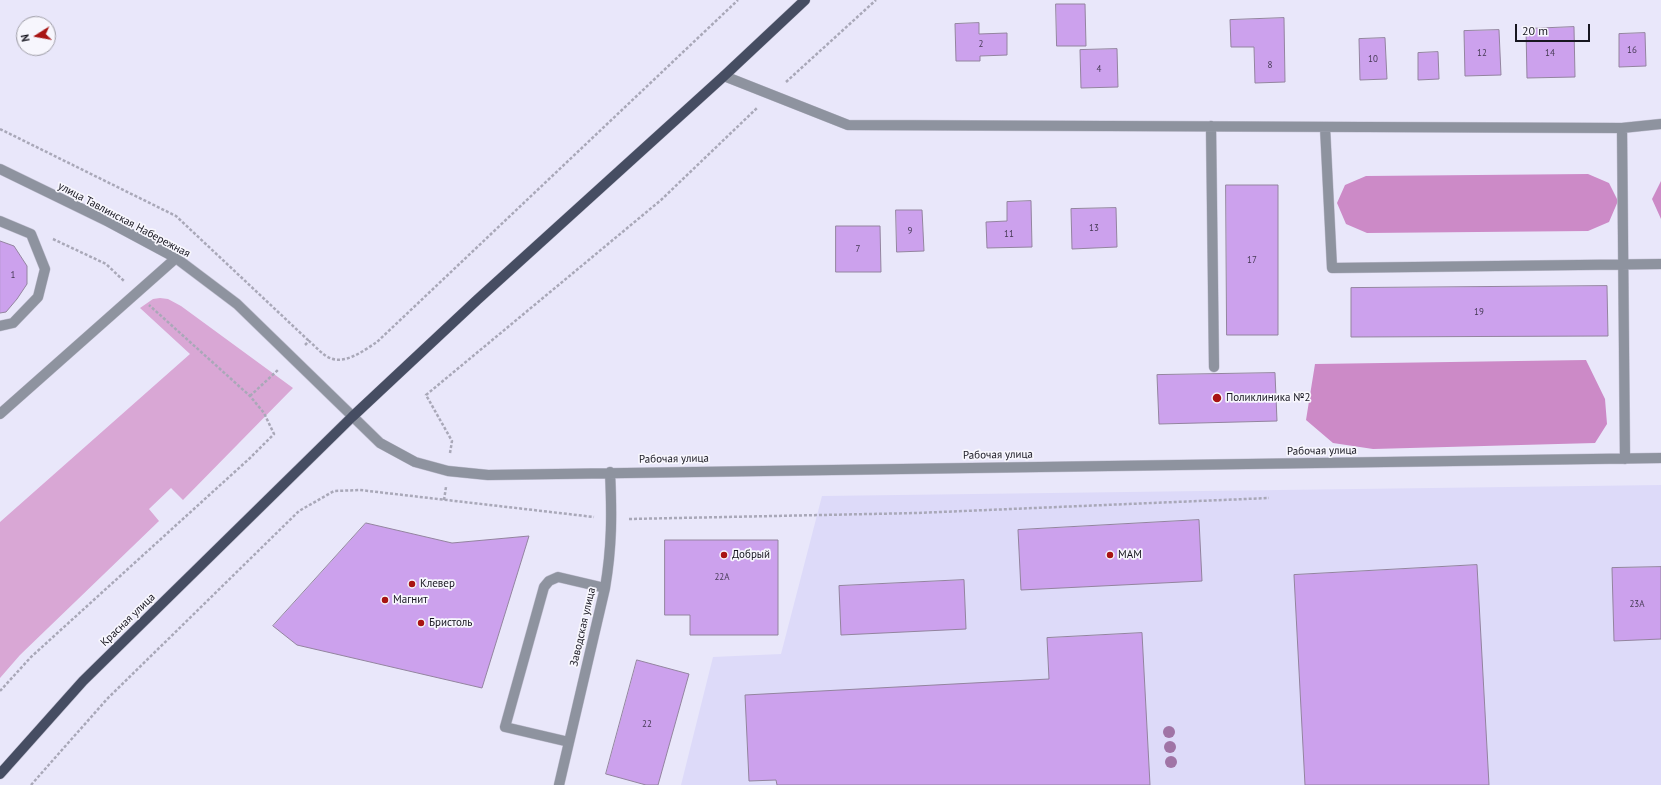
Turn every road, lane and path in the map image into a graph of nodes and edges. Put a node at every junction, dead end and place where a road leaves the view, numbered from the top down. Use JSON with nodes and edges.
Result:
{"nodes":[{"id":1,"x":738,"y":0,"type":"edge"},
{"id":2,"x":805,"y":0,"type":"edge"},
{"id":3,"x":876,"y":0,"type":"edge"},
{"id":4,"x":724,"y":76,"type":"junction"},
{"id":5,"x":772,"y":94,"type":"junction"},
{"id":6,"x":1661,"y":124,"type":"edge"},
{"id":7,"x":1211,"y":126,"type":"junction"},
{"id":8,"x":1326,"y":127,"type":"junction"},
{"id":9,"x":1622,"y":128,"type":"junction"},
{"id":10,"x":0,"y":129,"type":"edge"},
{"id":11,"x":0,"y":169,"type":"edge"},
{"id":12,"x":0,"y":221,"type":"edge"},
{"id":13,"x":176,"y":258,"type":"junction"},
{"id":14,"x":1623,"y":264,"type":"junction"},
{"id":15,"x":1661,"y":264,"type":"edge"},
{"id":16,"x":0,"y":326,"type":"edge"},
{"id":17,"x":309,"y":341,"type":"junction"},
{"id":18,"x":291,"y":358,"type":"junction"},
{"id":19,"x":1214,"y":367,"type":"dead end"},
{"id":20,"x":0,"y":414,"type":"edge"},
{"id":21,"x":352,"y":417,"type":"junction"},
{"id":22,"x":1661,"y":458,"type":"edge"},
{"id":23,"x":1625,"y":459,"type":"junction"},
{"id":24,"x":448,"y":471,"type":"junction"},
{"id":25,"x":610,"y":472,"type":"junction"},
{"id":26,"x":444,"y":500,"type":"dead end"},
{"id":27,"x":605,"y":588,"type":"junction"},
{"id":28,"x":0,"y":691,"type":"edge"},
{"id":29,"x":569,"y":742,"type":"junction"},
{"id":30,"x":0,"y":774,"type":"edge"},
{"id":31,"x":559,"y":785,"type":"edge"}],
"edges":[{"from":1,"to":17,"type":"path"},
{"from":2,"to":4,"type":"main road","name":"Красная улица"},
{"from":3,"to":5,"type":"path"},
{"from":4,"to":5,"type":"street"},
{"from":4,"to":21,"type":"main road","name":"Красная улица"},
{"from":5,"to":7,"type":"street"},
{"from":5,"to":24,"type":"path"},
{"from":6,"to":9,"type":"street"},
{"from":7,"to":8,"type":"street"},
{"from":7,"to":19,"type":"street"},
{"from":8,"to":9,"type":"street"},
{"from":8,"to":14,"type":"street"},
{"from":9,"to":14,"type":"street"},
{"from":10,"to":17,"type":"path"},
{"from":11,"to":13,"type":"street","name":"улица Тавлинская Набережная"},
{"from":12,"to":16,"type":"street"},
{"from":13,"to":18,"type":"street","name":"улица Тавлинская Набережная"},
{"from":13,"to":20,"type":"street"},
{"from":14,"to":15,"type":"street"},
{"from":14,"to":23,"type":"street"},
{"from":17,"to":18,"type":"path"},
{"from":18,"to":21,"type":"street","name":"улица Тавлинская Набережная"},
{"from":18,"to":28,"type":"path"},
{"from":21,"to":24,"type":"street","name":"Рабочая улица"},
{"from":21,"to":30,"type":"main road","name":"Красная улица"},
{"from":22,"to":23,"type":"street","name":"Рабочая улица"},
{"from":23,"to":25,"type":"street","name":"Рабочая улица"},
{"from":24,"to":25,"type":"street","name":"Рабочая улица"},
{"from":24,"to":26,"type":"path"},
{"from":25,"to":27,"type":"street","name":"Заводская улица"},
{"from":27,"to":29,"type":"street","name":"Заводская улица"},
{"from":27,"to":29,"type":"street"},
{"from":29,"to":31,"type":"street","name":"Заводская улица"}]}
